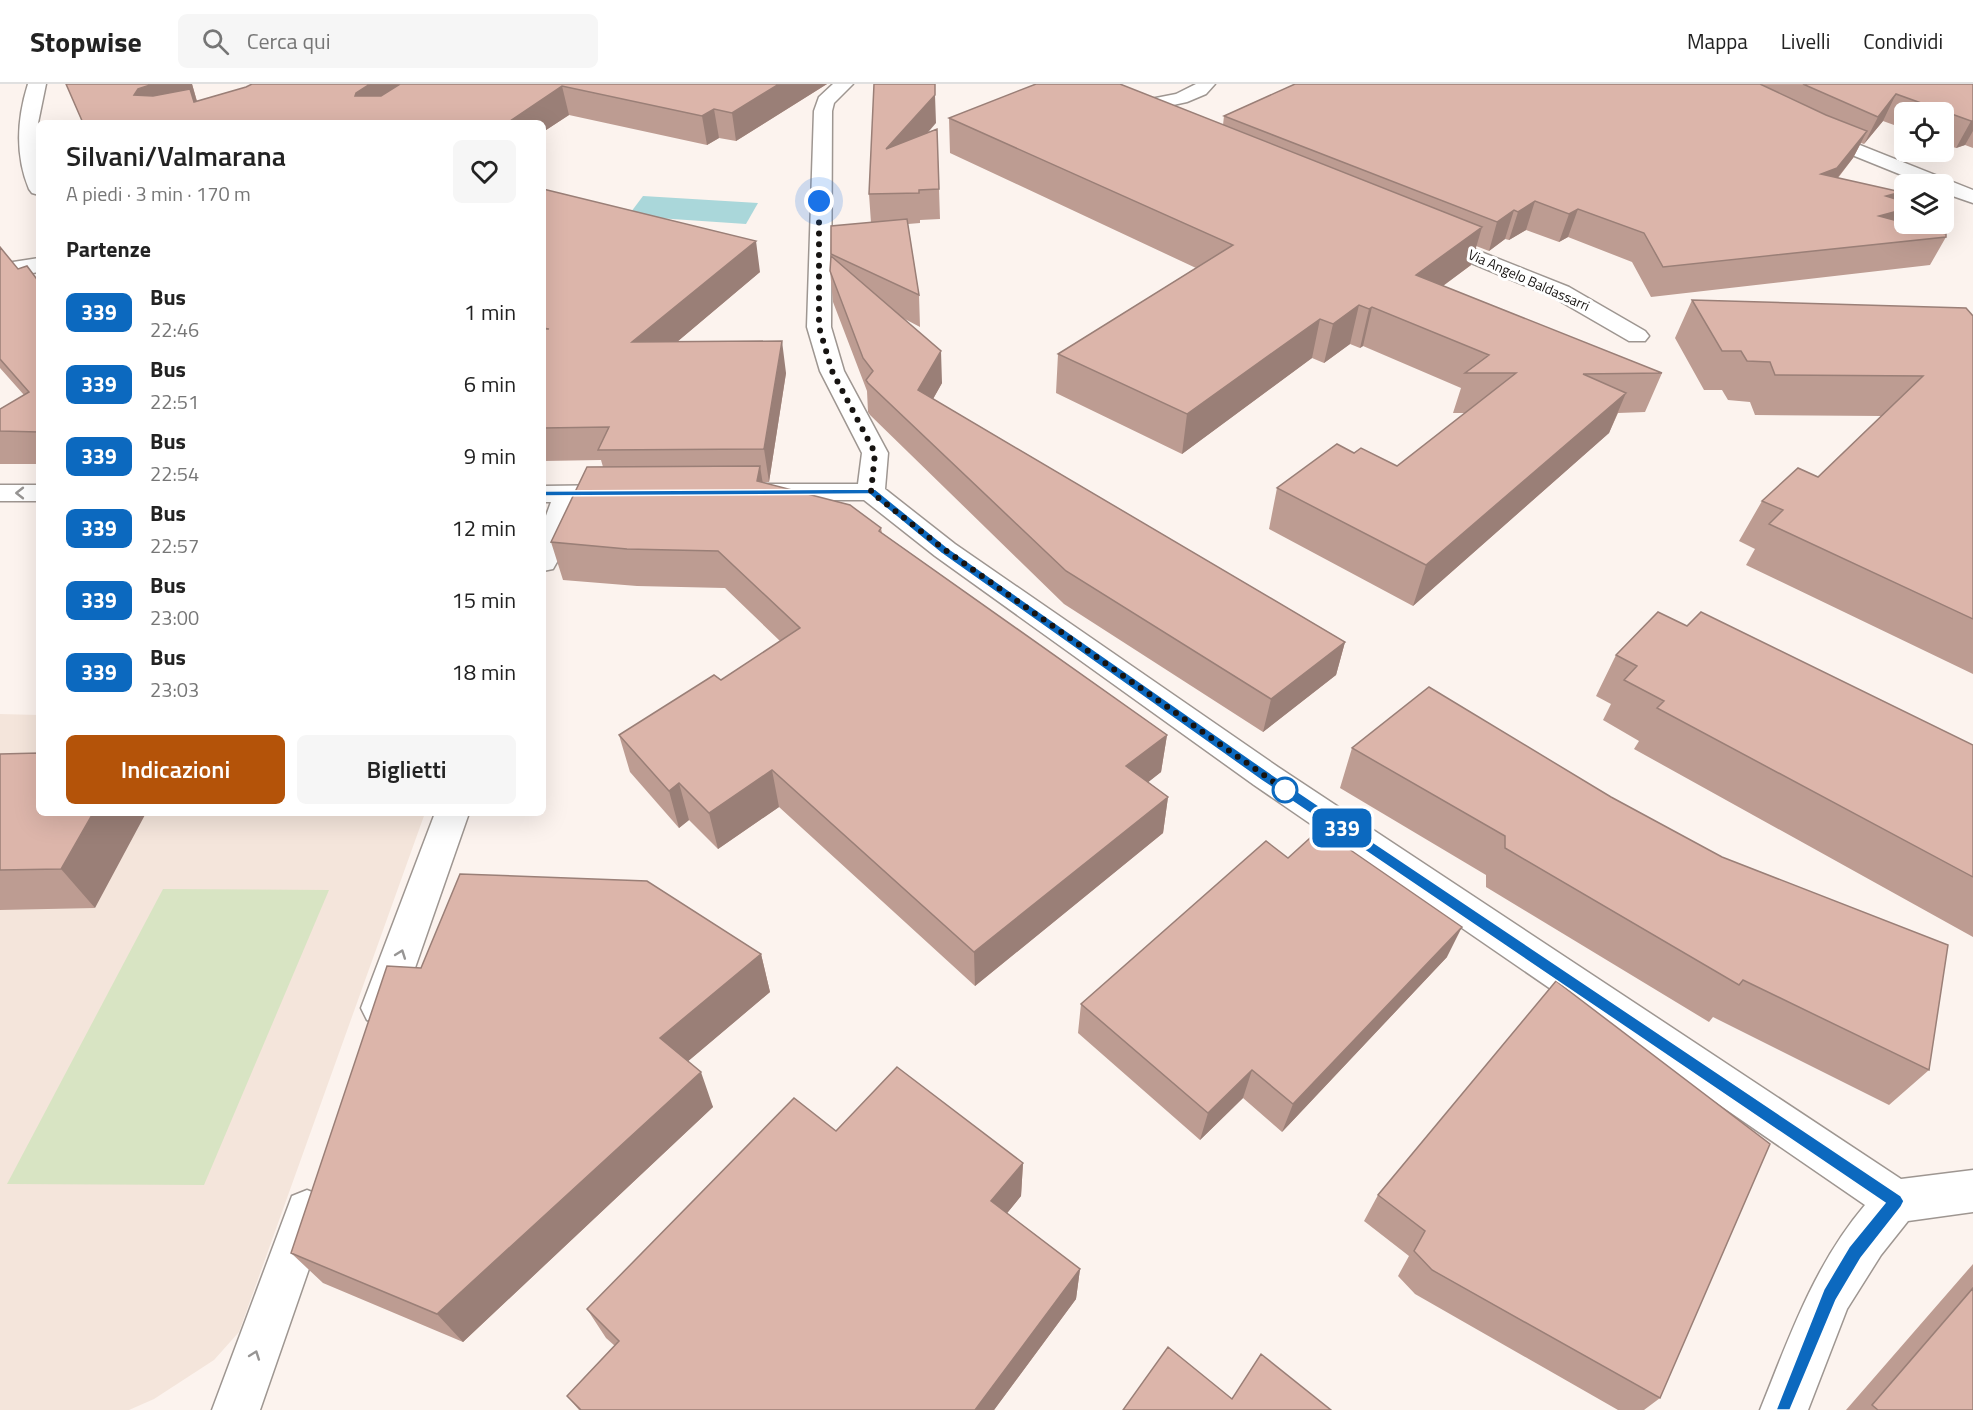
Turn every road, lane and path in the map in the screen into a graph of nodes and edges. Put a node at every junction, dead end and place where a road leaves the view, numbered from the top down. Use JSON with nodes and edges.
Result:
{"nodes":[{"id":1,"x":37,"y":84,"type":"edge"},
{"id":2,"x":844,"y":84,"type":"edge"},
{"id":3,"x":1045,"y":84,"type":"edge"},
{"id":4,"x":1206,"y":84,"type":"edge"},
{"id":5,"x":1118,"y":111,"type":"junction"},
{"id":6,"x":1150,"y":124,"type":"edge"},
{"id":7,"x":1796,"y":124,"type":"edge"},
{"id":8,"x":34,"y":148,"type":"edge"},
{"id":9,"x":1916,"y":174,"type":"edge"},
{"id":10,"x":36,"y":182,"type":"edge"},
{"id":11,"x":1954,"y":190,"type":"edge"},
{"id":12,"x":1973,"y":197,"type":"edge"},
{"id":13,"x":1410,"y":230,"type":"edge"},
{"id":14,"x":36,"y":265,"type":"edge"},
{"id":15,"x":0,"y":271,"type":"edge"},
{"id":16,"x":1636,"y":336,"type":"dead end"},
{"id":17,"x":731,"y":492,"type":"edge"},
{"id":18,"x":871,"y":492,"type":"junction"},
{"id":19,"x":0,"y":493,"type":"edge"},
{"id":20,"x":36,"y":493,"type":"edge"},
{"id":21,"x":649,"y":493,"type":"edge"},
{"id":22,"x":555,"y":494,"type":"edge"},
{"id":23,"x":546,"y":545,"type":"edge"},
{"id":24,"x":451,"y":816,"type":"edge"},
{"id":25,"x":367,"y":1048,"type":"edge"},
{"id":26,"x":322,"y":1171,"type":"edge"},
{"id":27,"x":1973,"y":1191,"type":"edge"},
{"id":28,"x":1896,"y":1201,"type":"junction"},
{"id":29,"x":236,"y":1410,"type":"edge"},
{"id":30,"x":1784,"y":1410,"type":"edge"}],
"edges":[{"from":1,"to":8,"type":"street"},
{"from":2,"to":18,"type":"street"},
{"from":3,"to":5,"type":"street"},
{"from":4,"to":5,"type":"street"},
{"from":5,"to":6,"type":"street"},
{"from":7,"to":9,"type":"street"},
{"from":8,"to":10,"type":"street"},
{"from":11,"to":12,"type":"street"},
{"from":13,"to":16,"type":"street","name":"Via Angelo Baldassarri"},
{"from":14,"to":15,"type":"street"},
{"from":17,"to":18,"type":"street"},
{"from":18,"to":28,"type":"street"},
{"from":20,"to":19,"type":"street","one_way":true},
{"from":21,"to":22,"type":"street"},
{"from":22,"to":23,"type":"street"},
{"from":25,"to":24,"type":"street","one_way":true},
{"from":29,"to":26,"type":"street","one_way":true},
{"from":27,"to":28,"type":"street"},
{"from":28,"to":30,"type":"street"}]}
